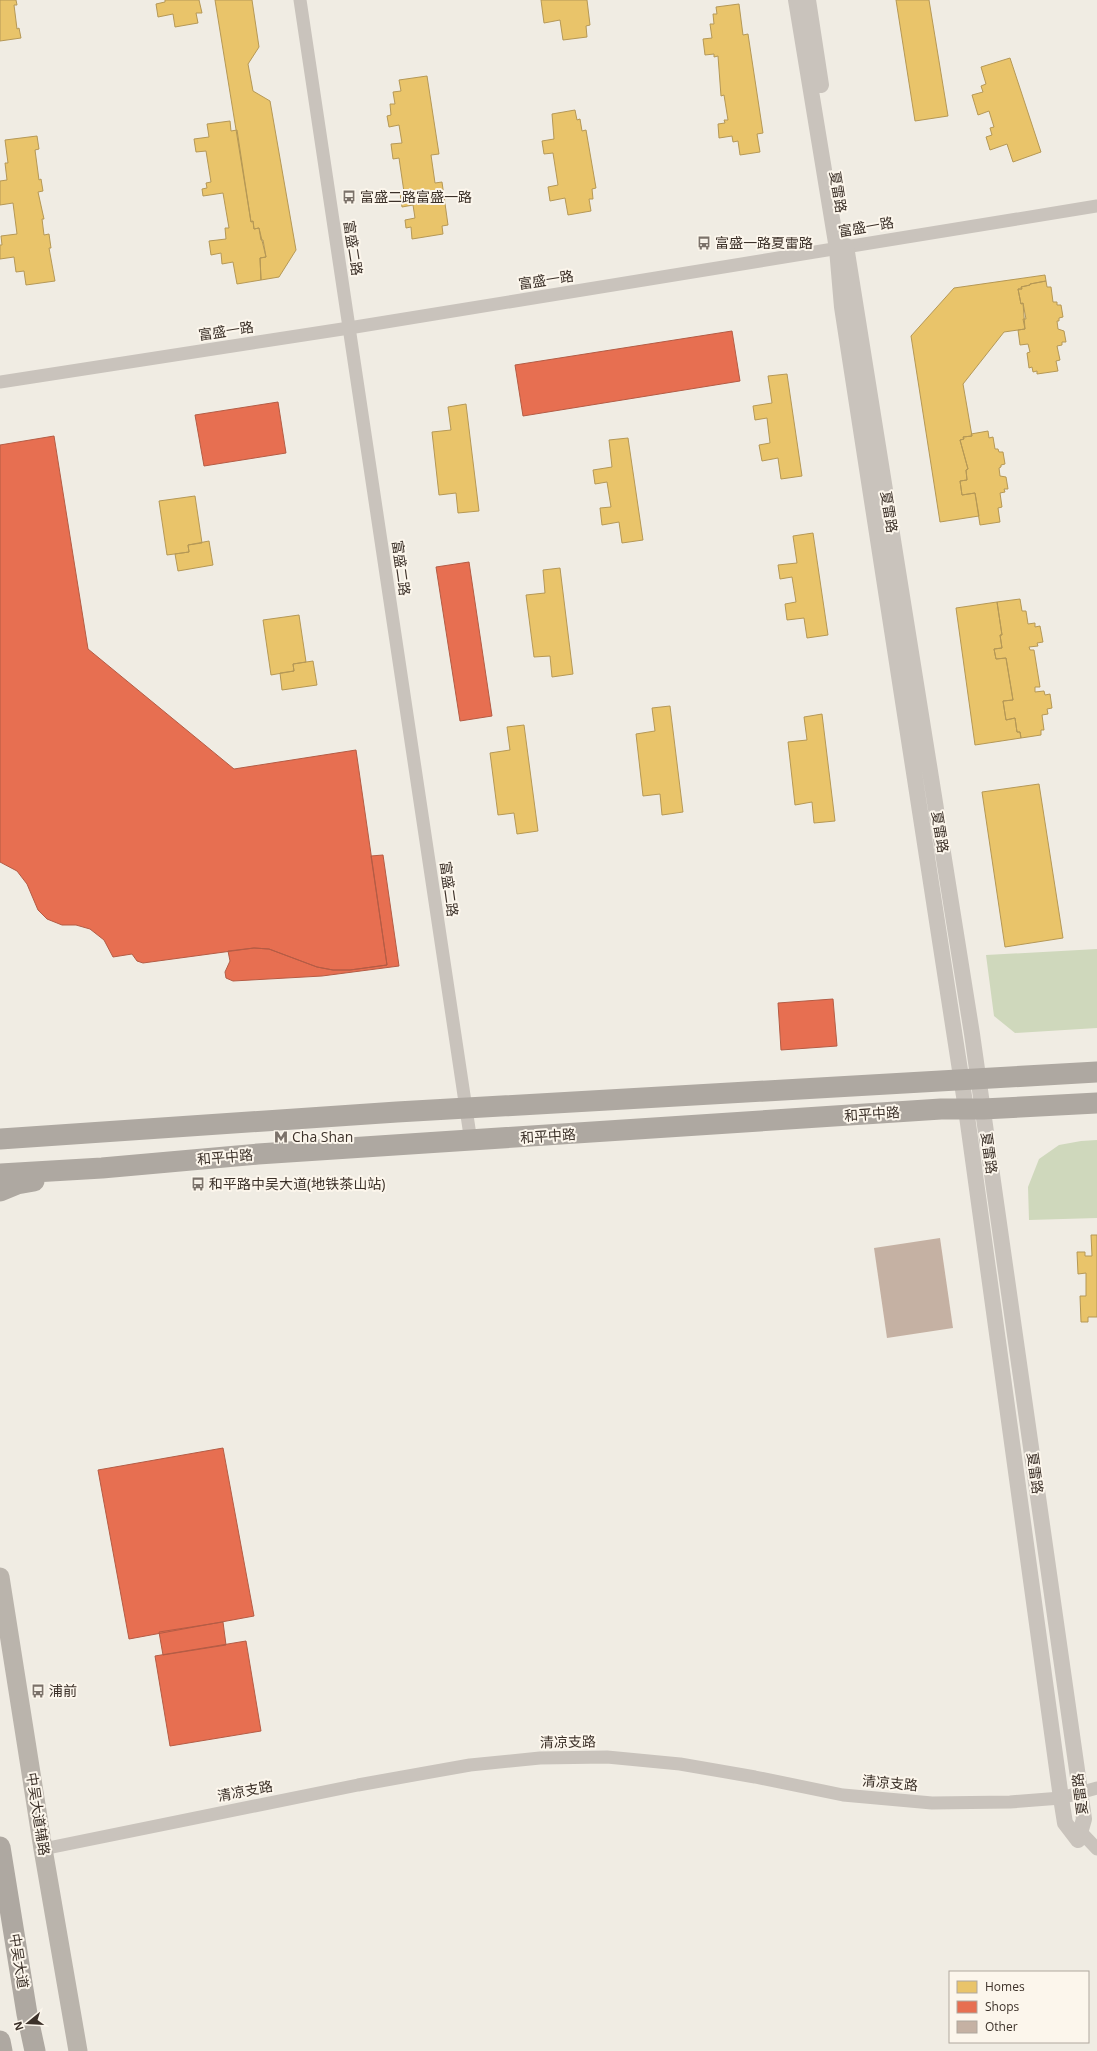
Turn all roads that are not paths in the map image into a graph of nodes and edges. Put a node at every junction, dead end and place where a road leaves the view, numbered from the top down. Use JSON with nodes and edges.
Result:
{"nodes":[{"id":1,"x":300,"y":0,"type":"edge"},
{"id":2,"x":796,"y":0,"type":"edge"},
{"id":3,"x":808,"y":0,"type":"edge"},
{"id":4,"x":1097,"y":206,"type":"edge"},
{"id":5,"x":842,"y":248,"type":"junction"},
{"id":6,"x":349,"y":328,"type":"junction"},
{"id":7,"x":0,"y":382,"type":"edge"},
{"id":8,"x":1097,"y":1072,"type":"edge"},
{"id":9,"x":970,"y":1078,"type":"junction"},
{"id":10,"x":1097,"y":1103,"type":"edge"},
{"id":11,"x":465,"y":1108,"type":"junction"},
{"id":12,"x":975,"y":1109,"type":"junction"},
{"id":13,"x":0,"y":1128,"type":"edge"},
{"id":14,"x":42,"y":1135,"type":"junction"},
{"id":15,"x":0,"y":1139,"type":"edge"},
{"id":16,"x":471,"y":1142,"type":"junction"},
{"id":17,"x":102,"y":1168,"type":"junction"},
{"id":18,"x":0,"y":1174,"type":"edge"},
{"id":19,"x":0,"y":1191,"type":"edge"},
{"id":20,"x":0,"y":1577,"type":"edge"},
{"id":21,"x":1097,"y":1788,"type":"edge"},
{"id":22,"x":1080,"y":1793,"type":"junction"},
{"id":23,"x":1061,"y":1798,"type":"junction"},
{"id":24,"x":1080,"y":1831,"type":"junction"},
{"id":25,"x":0,"y":1847,"type":"edge"},
{"id":26,"x":43,"y":1849,"type":"junction"},
{"id":27,"x":1097,"y":1849,"type":"edge"},
{"id":28,"x":0,"y":1922,"type":"edge"},
{"id":29,"x":27,"y":2014,"type":"junction"},
{"id":30,"x":0,"y":2041,"type":"edge"},
{"id":31,"x":2,"y":2051,"type":"edge"},
{"id":32,"x":30,"y":2051,"type":"edge"},
{"id":33,"x":35,"y":2051,"type":"edge"},
{"id":34,"x":48,"y":2051,"type":"edge"},
{"id":35,"x":78,"y":2051,"type":"edge"}],
"edges":[{"from":1,"to":6,"type":"street","name":"富盛二路"},
{"from":2,"to":5,"type":"street","name":"夏雷路"},
{"from":3,"to":5,"type":"street","name":"夏雷路"},
{"from":4,"to":5,"type":"street","name":"富盛一路"},
{"from":5,"to":6,"type":"street","name":"富盛一路"},
{"from":5,"to":9,"type":"street","name":"夏雷路"},
{"from":6,"to":7,"type":"street","name":"富盛一路"},
{"from":6,"to":11,"type":"street","name":"富盛二路"},
{"from":8,"to":9,"type":"main road","name":"和平中路"},
{"from":9,"to":11,"type":"main road","name":"和平中路"},
{"from":9,"to":12,"type":"street","name":"夏雷路"},
{"from":10,"to":12,"type":"main road","name":"和平中路"},
{"from":11,"to":14,"type":"main road","name":"和平中路"},
{"from":11,"to":16,"type":"street","name":"富盛二路"},
{"from":12,"to":16,"type":"main road","name":"和平中路"},
{"from":12,"to":22,"type":"street","name":"夏雷路"},
{"from":12,"to":23,"type":"street","name":"夏雷路"},
{"from":13,"to":14,"type":"main road"},
{"from":14,"to":15,"type":"main road","name":"和平中路"},
{"from":16,"to":17,"type":"main road","name":"和平中路"},
{"from":17,"to":18,"type":"main road","name":"和平中路"},
{"from":17,"to":19,"type":"main road"},
{"from":20,"to":26,"type":"main road","name":"中吴大道辅路"},
{"from":21,"to":22,"type":"street","name":"清凉支路"},
{"from":22,"to":23,"type":"street","name":"清凉支路"},
{"from":22,"to":24,"type":"street","name":"夏雷路"},
{"from":23,"to":24,"type":"street","name":"夏雷路"},
{"from":23,"to":26,"type":"street","name":"清凉支路"},
{"from":24,"to":27,"type":"street"},
{"from":25,"to":29,"type":"main road","name":"中吴大道"},
{"from":26,"to":35,"type":"main road","name":"中吴大道辅路"},
{"from":28,"to":32,"type":"main road"},
{"from":29,"to":33,"type":"main road","name":"中吴大道"},
{"from":29,"to":34,"type":"main road"},
{"from":30,"to":31,"type":"main road"}]}
